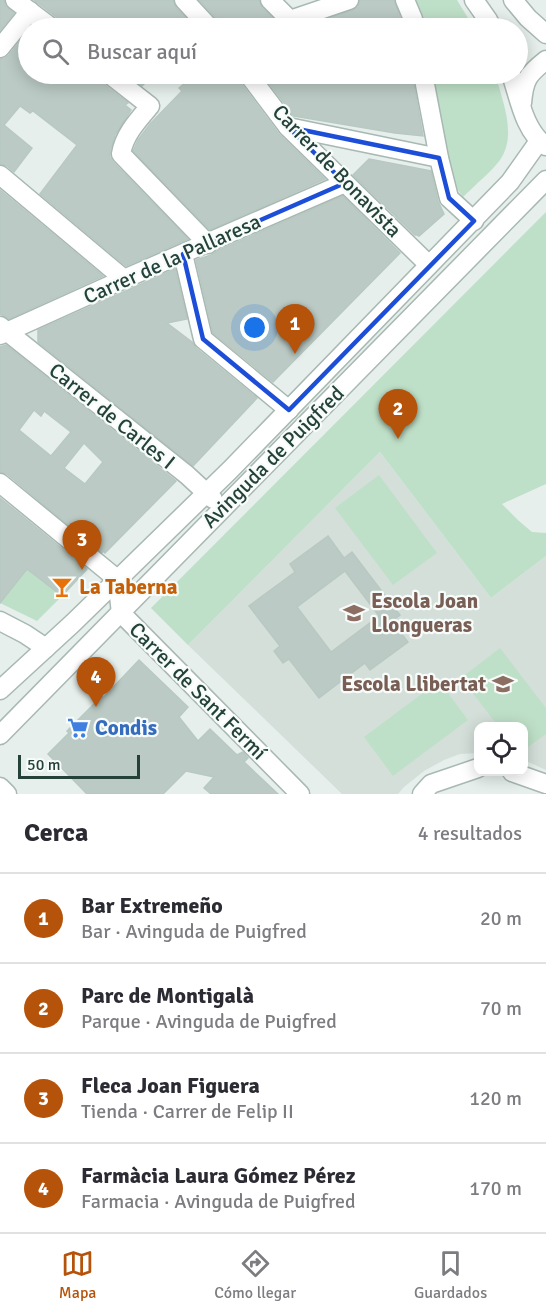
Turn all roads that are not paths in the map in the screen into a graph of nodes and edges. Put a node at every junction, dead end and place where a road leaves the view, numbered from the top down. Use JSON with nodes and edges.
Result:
{"nodes":[{"id":1,"x":15,"y":0,"type":"edge"},
{"id":2,"x":184,"y":0,"type":"edge"},
{"id":3,"x":270,"y":0,"type":"edge"},
{"id":4,"x":349,"y":0,"type":"edge"},
{"id":5,"x":405,"y":0,"type":"edge"},
{"id":6,"x":474,"y":0,"type":"edge"},
{"id":7,"x":513,"y":0,"type":"edge"},
{"id":8,"x":30,"y":11,"type":"junction"},
{"id":9,"x":24,"y":18,"type":"edge"},
{"id":10,"x":39,"y":18,"type":"edge"},
{"id":11,"x":201,"y":18,"type":"edge"},
{"id":12,"x":288,"y":18,"type":"edge"},
{"id":13,"x":296,"y":18,"type":"edge"},
{"id":14,"x":412,"y":18,"type":"edge"},
{"id":15,"x":487,"y":18,"type":"edge"},
{"id":16,"x":18,"y":26,"type":"edge"},
{"id":17,"x":546,"y":34,"type":"edge"},
{"id":18,"x":0,"y":48,"type":"edge"},
{"id":19,"x":546,"y":60,"type":"edge"},
{"id":20,"x":528,"y":77,"type":"edge"},
{"id":21,"x":122,"y":84,"type":"edge"},
{"id":22,"x":256,"y":84,"type":"edge"},
{"id":23,"x":425,"y":84,"type":"edge"},
{"id":24,"x":515,"y":84,"type":"edge"},
{"id":25,"x":525,"y":84,"type":"edge"},
{"id":26,"x":522,"y":107,"type":"junction"},
{"id":27,"x":288,"y":127,"type":"junction"},
{"id":28,"x":543,"y":143,"type":"edge"},
{"id":29,"x":439,"y":158,"type":"junction"},
{"id":30,"x":0,"y":175,"type":"edge"},
{"id":31,"x":546,"y":180,"type":"edge"},
{"id":32,"x":345,"y":183,"type":"junction"},
{"id":33,"x":474,"y":220,"type":"junction"},
{"id":34,"x":208,"y":244,"type":"junction"},
{"id":35,"x":183,"y":254,"type":"junction"},
{"id":36,"x":429,"y":265,"type":"junction"},
{"id":37,"x":124,"y":279,"type":"junction"},
{"id":38,"x":2,"y":331,"type":"edge"},
{"id":39,"x":289,"y":410,"type":"junction"},
{"id":40,"x":0,"y":483,"type":"edge"},
{"id":41,"x":206,"y":493,"type":"junction"},
{"id":42,"x":222,"y":508,"type":"junction"},
{"id":43,"x":117,"y":579,"type":"junction"},
{"id":44,"x":121,"y":613,"type":"junction"},
{"id":45,"x":0,"y":621,"type":"edge"},
{"id":46,"x":46,"y":648,"type":"junction"},
{"id":47,"x":0,"y":690,"type":"edge"},
{"id":48,"x":0,"y":735,"type":"edge"},
{"id":49,"x":474,"y":769,"type":"edge"},
{"id":50,"x":525,"y":776,"type":"edge"},
{"id":51,"x":546,"y":784,"type":"edge"},
{"id":52,"x":0,"y":787,"type":"edge"},
{"id":53,"x":7,"y":794,"type":"edge"},
{"id":54,"x":300,"y":794,"type":"edge"},
{"id":55,"x":422,"y":794,"type":"edge"}],
"edges":[{"from":1,"to":8,"type":"street"},
{"from":2,"to":11,"type":"street"},
{"from":3,"to":12,"type":"street"},
{"from":4,"to":13,"type":"street"},
{"from":5,"to":14,"type":"street"},
{"from":6,"to":15,"type":"street"},
{"from":7,"to":17,"type":"street"},
{"from":8,"to":9,"type":"street"},
{"from":8,"to":10,"type":"street"},
{"from":16,"to":18,"type":"street"},
{"from":19,"to":20,"type":"street"},
{"from":21,"to":34,"type":"street"},
{"from":22,"to":27,"type":"street","name":"Carrer de Bonavista"},
{"from":23,"to":29,"type":"street"},
{"from":24,"to":26,"type":"street"},
{"from":25,"to":26,"type":"street"},
{"from":26,"to":28,"type":"street"},
{"from":27,"to":29,"type":"street"},
{"from":27,"to":32,"type":"street","name":"Carrer de Bonavista"},
{"from":28,"to":33,"type":"street","name":"Avinguda de Puigfred"},
{"from":29,"to":33,"type":"street"},
{"from":30,"to":37,"type":"street"},
{"from":31,"to":42,"type":"street","name":"Avinguda de Puigfred"},
{"from":32,"to":34,"type":"street","name":"Carrer de la Pallaresa"},
{"from":32,"to":36,"type":"street","name":"Carrer de Bonavista"},
{"from":33,"to":36,"type":"street","name":"Avinguda de Puigfred"},
{"from":34,"to":35,"type":"street","name":"Carrer de la Pallaresa"},
{"from":35,"to":37,"type":"street","name":"Carrer de la Pallaresa"},
{"from":35,"to":39,"type":"street"},
{"from":36,"to":39,"type":"street","name":"Avinguda de Puigfred"},
{"from":37,"to":38,"type":"street","name":"Carrer de la Pallaresa"},
{"from":38,"to":41,"type":"street","name":"Carrer de Carles I"},
{"from":39,"to":41,"type":"street","name":"Avinguda de Puigfred"},
{"from":40,"to":43,"type":"street"},
{"from":41,"to":42,"type":"street","name":"Carrer de Carles I"},
{"from":41,"to":43,"type":"street","name":"Avinguda de Puigfred"},
{"from":42,"to":44,"type":"street","name":"Avinguda de Puigfred"},
{"from":43,"to":44,"type":"street","name":"Carrer de Sant Fermí"},
{"from":43,"to":46,"type":"street","name":"Avinguda de Puigfred"},
{"from":44,"to":48,"type":"street","name":"Avinguda de Puigfred"},
{"from":44,"to":54,"type":"street","name":"Carrer de Sant Fermí"},
{"from":45,"to":46,"type":"street"},
{"from":46,"to":47,"type":"street","name":"Avinguda de Puigfred"},
{"from":49,"to":55,"type":"street"},
{"from":50,"to":51,"type":"street"},
{"from":52,"to":53,"type":"street"}]}
